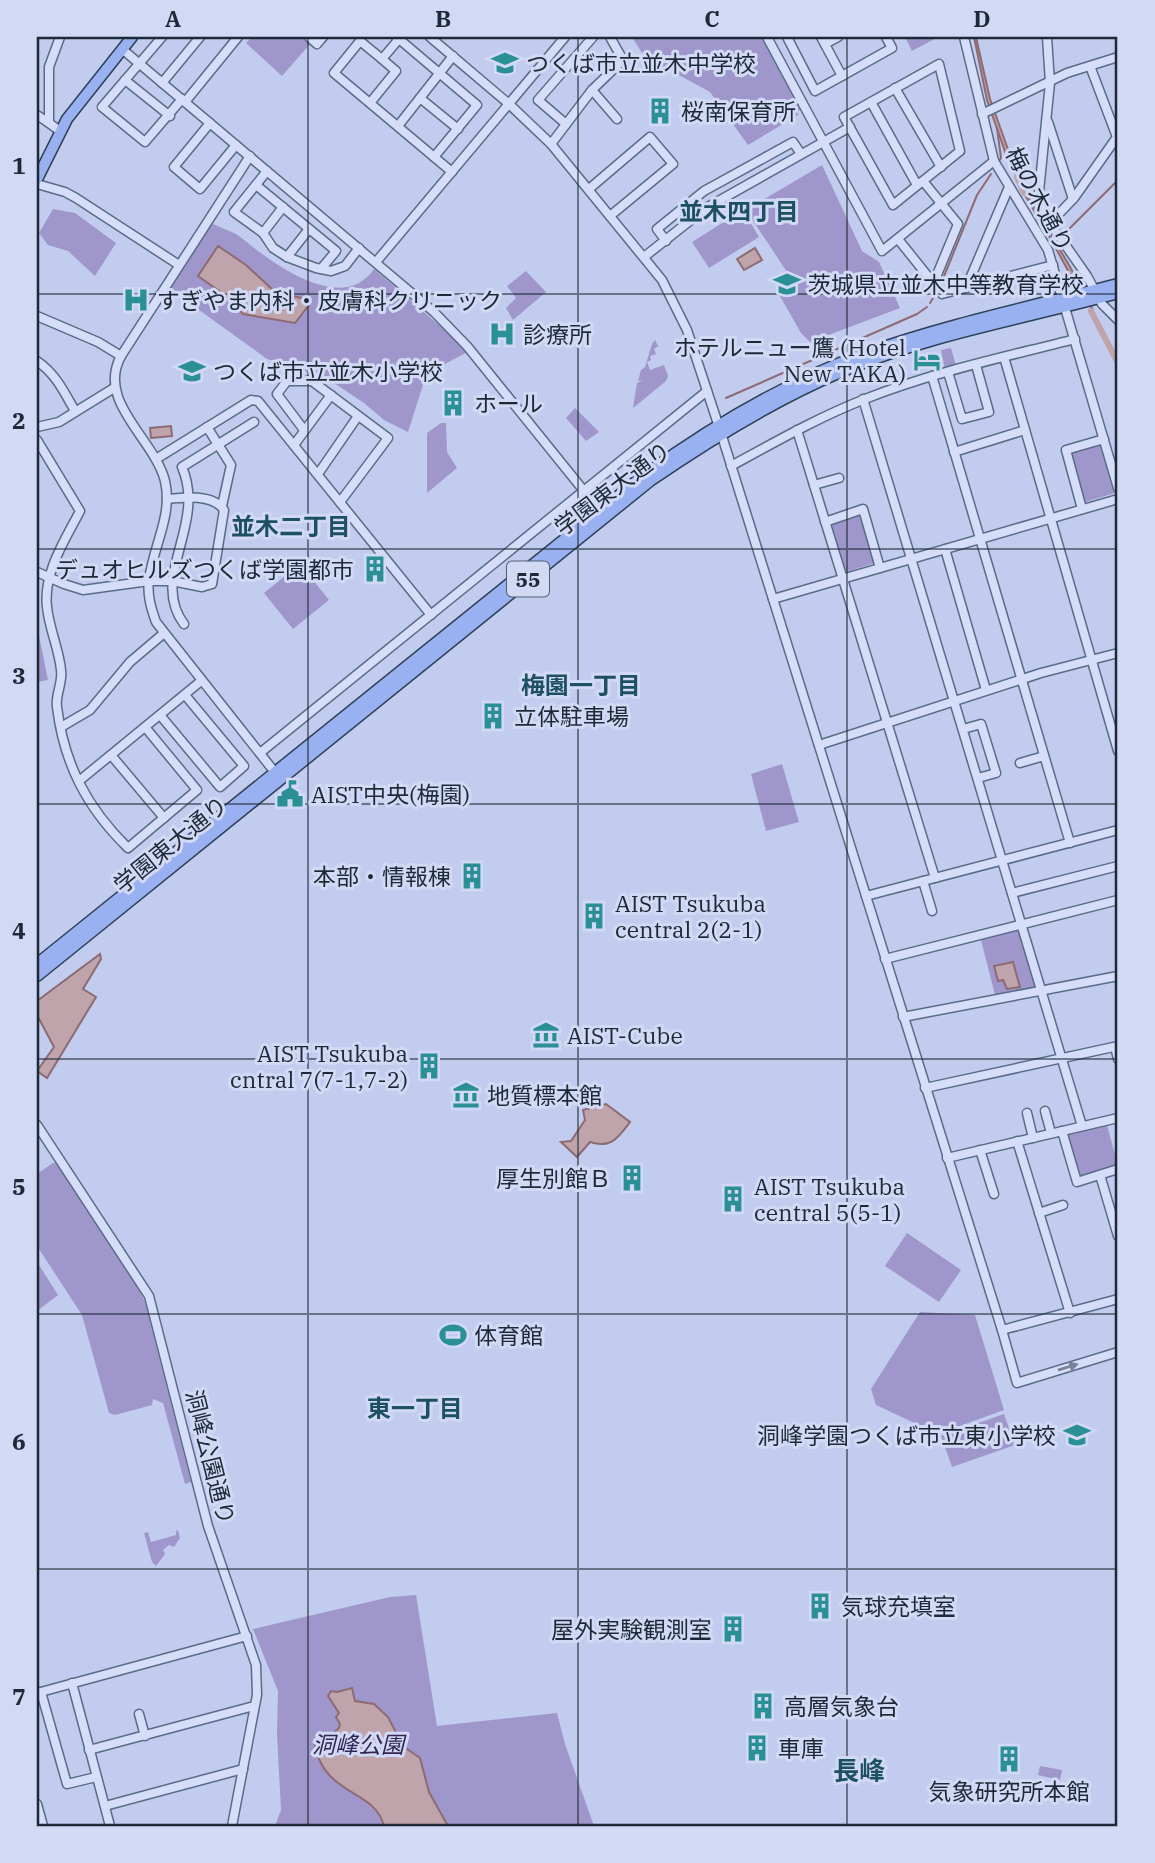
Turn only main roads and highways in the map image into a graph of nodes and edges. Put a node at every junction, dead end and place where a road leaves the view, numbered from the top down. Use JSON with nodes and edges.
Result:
{"nodes":[{"id":1,"x":132,"y":37,"type":"edge"},
{"id":2,"x":37,"y":179,"type":"edge"},
{"id":3,"x":1118,"y":284,"type":"edge"},
{"id":4,"x":1118,"y":293,"type":"edge"},
{"id":5,"x":1097,"y":294,"type":"junction"},
{"id":6,"x":278,"y":776,"type":"junction"},
{"id":7,"x":37,"y":964,"type":"edge"},
{"id":8,"x":37,"y":976,"type":"edge"}],
"edges":[{"from":1,"to":2,"type":"main road"},
{"from":3,"to":5,"type":"main road","name":"学園東大通り","number":"55"},
{"from":4,"to":5,"type":"main road","name":"学園東大通り","number":"55"},
{"from":5,"to":6,"type":"main road","name":"学園東大通り","number":"55"},
{"from":6,"to":7,"type":"main road","name":"学園東大通り","number":"55"},
{"from":6,"to":8,"type":"main road","name":"学園東大通り","number":"55"}]}
